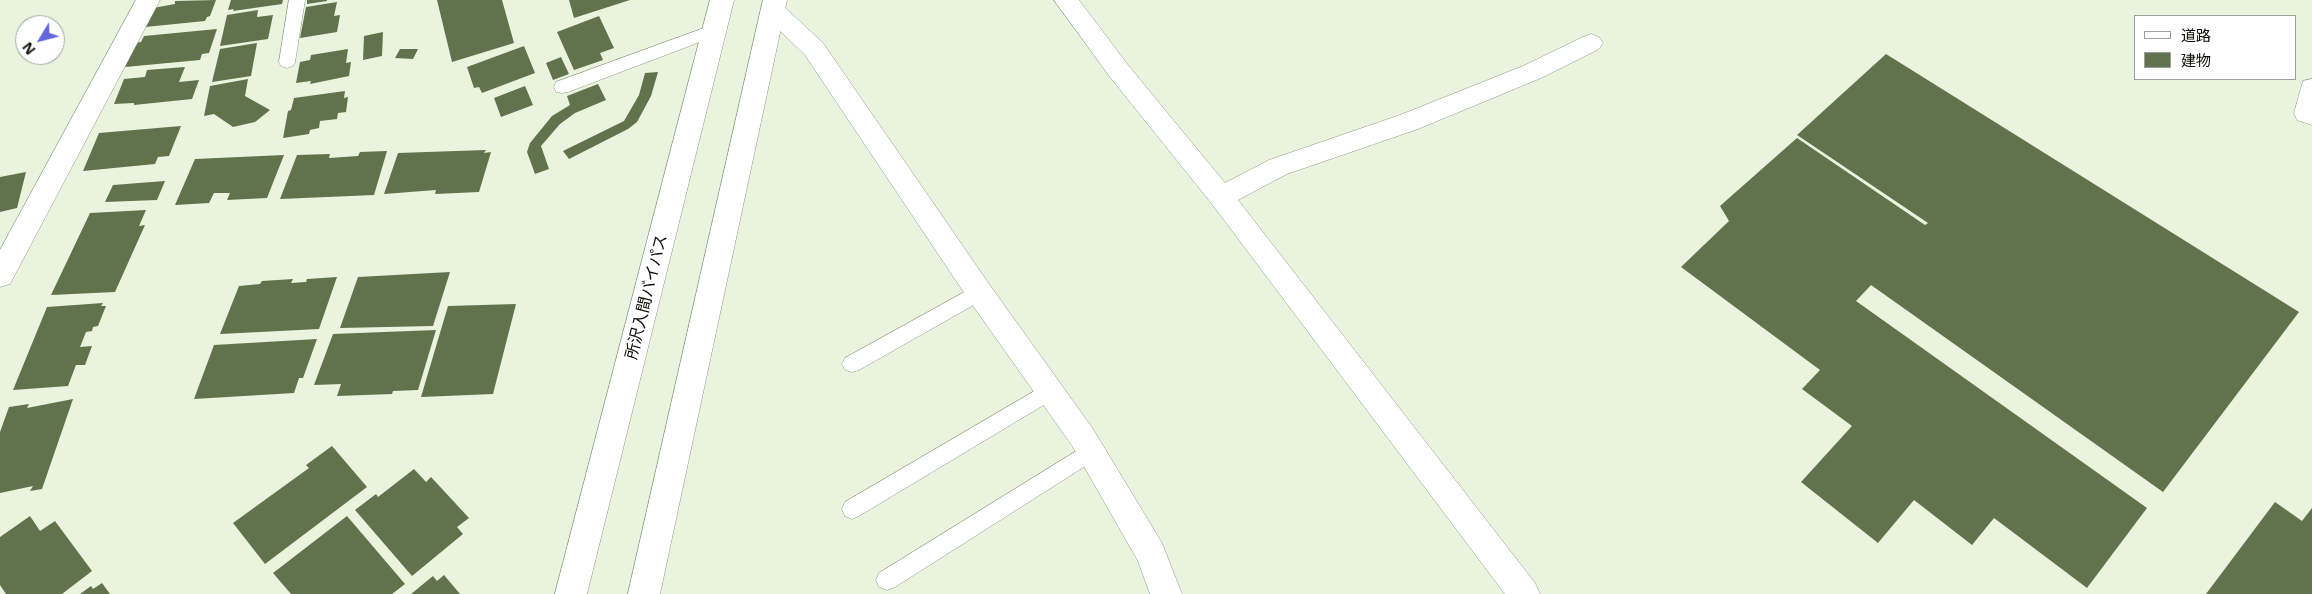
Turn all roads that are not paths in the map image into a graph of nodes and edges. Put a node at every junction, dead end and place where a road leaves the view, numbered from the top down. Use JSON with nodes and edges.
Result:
{"nodes":[{"id":1,"x":148,"y":0,"type":"edge"},
{"id":2,"x":297,"y":0,"type":"edge"},
{"id":3,"x":722,"y":0,"type":"edge"},
{"id":4,"x":1066,"y":0,"type":"edge"},
{"id":5,"x":774,"y":5,"type":"edge"},
{"id":6,"x":715,"y":30,"type":"junction"},
{"id":7,"x":1592,"y":43,"type":"dead end"},
{"id":8,"x":287,"y":62,"type":"dead end"},
{"id":9,"x":562,"y":87,"type":"dead end"},
{"id":10,"x":2312,"y":88,"type":"edge"},
{"id":11,"x":2312,"y":115,"type":"edge"},
{"id":12,"x":1221,"y":197,"type":"junction"},
{"id":13,"x":0,"y":276,"type":"edge"},
{"id":14,"x":979,"y":292,"type":"junction"},
{"id":15,"x":852,"y":364,"type":"dead end"},
{"id":16,"x":1050,"y":391,"type":"junction"},
{"id":17,"x":1091,"y":451,"type":"junction"},
{"id":18,"x":852,"y":509,"type":"dead end"},
{"id":19,"x":887,"y":580,"type":"dead end"},
{"id":20,"x":1162,"y":593,"type":"edge"},
{"id":21,"x":571,"y":594,"type":"edge"},
{"id":22,"x":644,"y":594,"type":"edge"},
{"id":23,"x":1524,"y":594,"type":"edge"}],
"edges":[{"from":1,"to":13,"type":"main road"},
{"from":2,"to":8,"type":"lane"},
{"from":3,"to":6,"type":"main road","name":"所沢入間バイパス"},
{"from":4,"to":12,"type":"main road"},
{"from":5,"to":14,"type":"main road"},
{"from":5,"to":22,"type":"main road"},
{"from":6,"to":9,"type":"lane"},
{"from":6,"to":21,"type":"main road","name":"所沢入間バイパス"},
{"from":7,"to":12,"type":"main road"},
{"from":10,"to":11,"type":"main road"},
{"from":12,"to":23,"type":"main road"},
{"from":14,"to":15,"type":"lane"},
{"from":14,"to":16,"type":"main road"},
{"from":16,"to":17,"type":"main road"},
{"from":16,"to":18,"type":"lane"},
{"from":17,"to":19,"type":"lane"},
{"from":17,"to":20,"type":"main road"}]}
